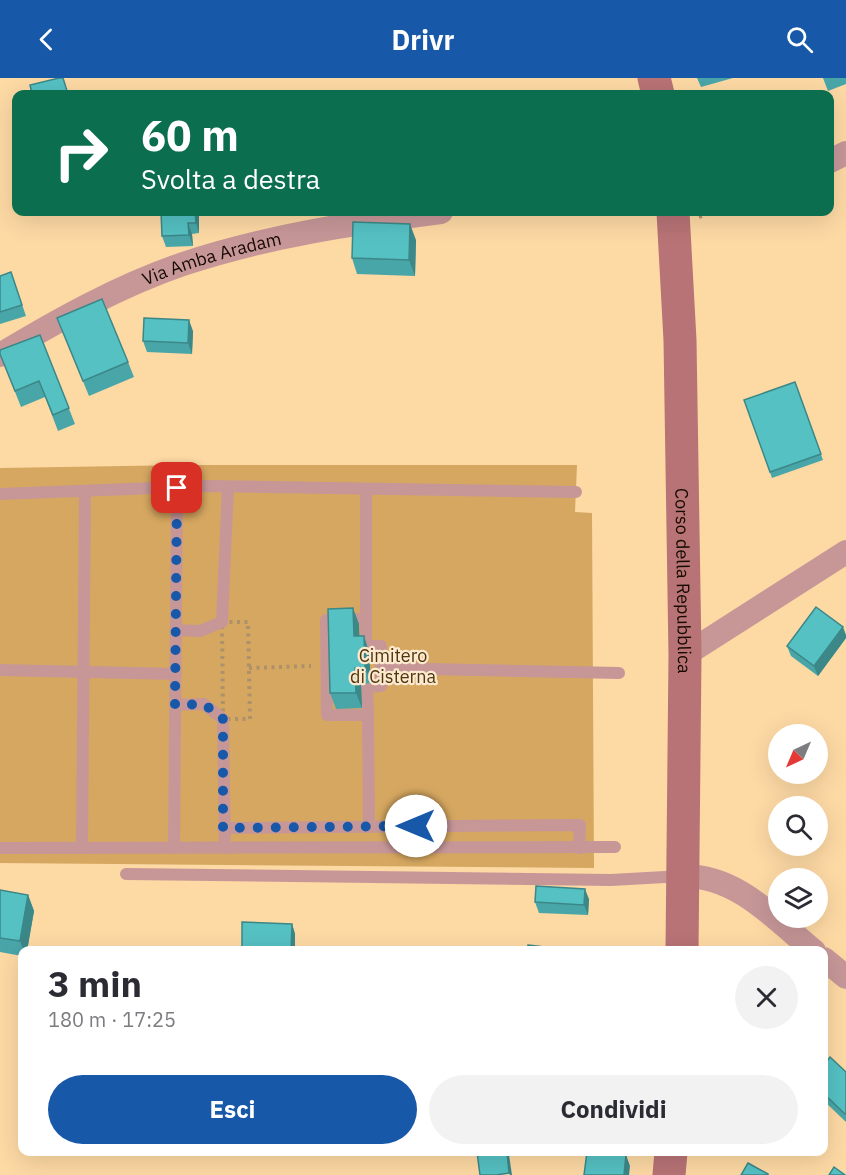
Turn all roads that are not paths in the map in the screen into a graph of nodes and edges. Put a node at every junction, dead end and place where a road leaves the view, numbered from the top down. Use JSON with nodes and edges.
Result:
{"nodes":[{"id":1,"x":410,"y":216,"type":"edge"},
{"id":2,"x":674,"y":216,"type":"edge"},
{"id":3,"x":0,"y":355,"type":"edge"},
{"id":4,"x":228,"y":487,"type":"junction"},
{"id":5,"x":177,"y":488,"type":"junction"},
{"id":6,"x":366,"y":489,"type":"junction"},
{"id":7,"x":85,"y":491,"type":"junction"},
{"id":8,"x":576,"y":492,"type":"dead end"},
{"id":9,"x":0,"y":495,"type":"edge"},
{"id":10,"x":846,"y":552,"type":"edge"},
{"id":11,"x":366,"y":619,"type":"junction"},
{"id":12,"x":176,"y":630,"type":"junction"},
{"id":13,"x":685,"y":655,"type":"junction"},
{"id":14,"x":381,"y":668,"type":"junction"},
{"id":15,"x":0,"y":670,"type":"edge"},
{"id":16,"x":83,"y":671,"type":"junction"},
{"id":17,"x":619,"y":673,"type":"dead end"},
{"id":18,"x":176,"y":674,"type":"junction"},
{"id":19,"x":175,"y":705,"type":"junction"},
{"id":20,"x":368,"y":715,"type":"junction"},
{"id":21,"x":369,"y":827,"type":"junction"},
{"id":22,"x":223,"y":828,"type":"junction"},
{"id":23,"x":615,"y":847,"type":"dead end"},
{"id":24,"x":0,"y":848,"type":"edge"},
{"id":25,"x":82,"y":848,"type":"junction"},
{"id":26,"x":174,"y":848,"type":"junction"},
{"id":27,"x":225,"y":848,"type":"junction"},
{"id":28,"x":579,"y":848,"type":"junction"},
{"id":29,"x":126,"y":874,"type":"dead end"},
{"id":30,"x":684,"y":876,"type":"junction"},
{"id":31,"x":682,"y":946,"type":"edge"},
{"id":32,"x":808,"y":946,"type":"edge"},
{"id":33,"x":828,"y":962,"type":"edge"},
{"id":34,"x":846,"y":977,"type":"edge"},
{"id":35,"x":671,"y":1156,"type":"edge"},
{"id":36,"x":669,"y":1175,"type":"edge"}],
"edges":[{"from":1,"to":3,"type":"street","name":"Via Amba Aradam"},
{"from":2,"to":13,"type":"street","name":"Corso della Repubblica"},
{"from":4,"to":5,"type":"lane"},
{"from":4,"to":6,"type":"lane"},
{"from":4,"to":12,"type":"lane"},
{"from":5,"to":7,"type":"lane"},
{"from":5,"to":12,"type":"lane"},
{"from":6,"to":8,"type":"lane"},
{"from":6,"to":11,"type":"lane"},
{"from":7,"to":9,"type":"lane"},
{"from":7,"to":16,"type":"lane"},
{"from":10,"to":13,"type":"street"},
{"from":11,"to":14,"type":"lane"},
{"from":11,"to":20,"type":"lane"},
{"from":12,"to":18,"type":"lane"},
{"from":13,"to":30,"type":"street","name":"Corso della Repubblica"},
{"from":14,"to":17,"type":"lane"},
{"from":14,"to":20,"type":"lane"},
{"from":15,"to":16,"type":"lane"},
{"from":16,"to":18,"type":"lane"},
{"from":16,"to":25,"type":"lane"},
{"from":18,"to":19,"type":"lane"},
{"from":19,"to":22,"type":"lane"},
{"from":19,"to":26,"type":"lane"},
{"from":20,"to":21,"type":"lane"},
{"from":21,"to":22,"type":"lane"},
{"from":21,"to":28,"type":"lane"},
{"from":22,"to":27,"type":"lane"},
{"from":23,"to":28,"type":"lane"},
{"from":24,"to":25,"type":"lane"},
{"from":25,"to":26,"type":"lane"},
{"from":26,"to":27,"type":"lane"},
{"from":27,"to":28,"type":"lane"},
{"from":29,"to":30,"type":"lane"},
{"from":30,"to":31,"type":"street","name":"Corso della Repubblica"},
{"from":30,"to":32,"type":"street"},
{"from":33,"to":34,"type":"street"},
{"from":35,"to":36,"type":"street"}]}
